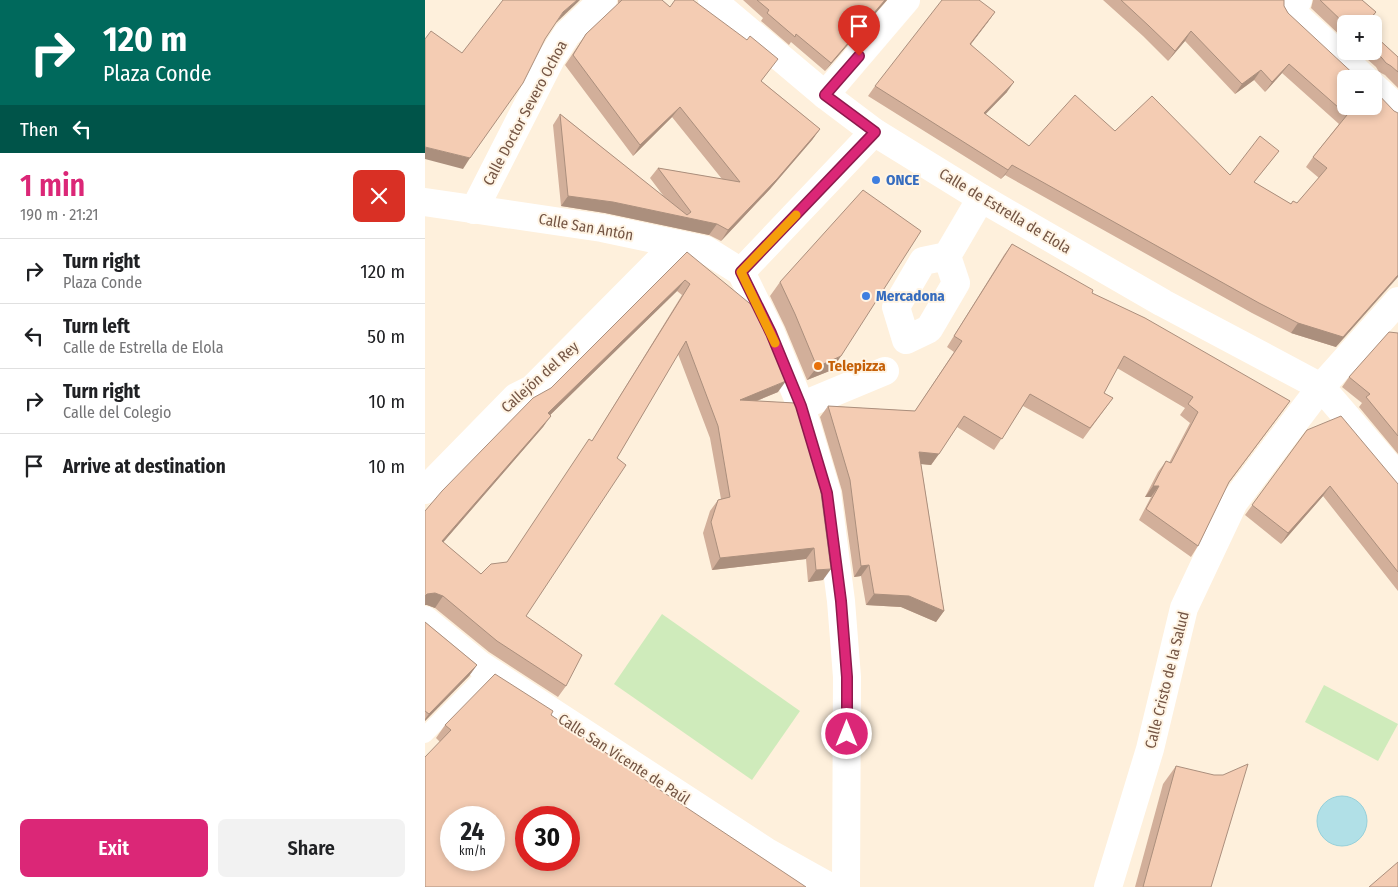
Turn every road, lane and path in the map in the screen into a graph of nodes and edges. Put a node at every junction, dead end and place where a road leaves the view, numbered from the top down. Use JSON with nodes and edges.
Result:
{"nodes":[{"id":1,"x":603,"y":0,"type":"edge"},
{"id":2,"x":712,"y":0,"type":"edge"},
{"id":3,"x":906,"y":0,"type":"edge"},
{"id":4,"x":1298,"y":0,"type":"edge"},
{"id":5,"x":1355,"y":70,"type":"edge"},
{"id":6,"x":1382,"y":94,"type":"edge"},
{"id":7,"x":825,"y":95,"type":"junction"},
{"id":8,"x":1398,"y":109,"type":"edge"},
{"id":9,"x":875,"y":132,"type":"junction"},
{"id":10,"x":981,"y":198,"type":"junction"},
{"id":11,"x":425,"y":202,"type":"edge"},
{"id":12,"x":474,"y":210,"type":"junction"},
{"id":13,"x":676,"y":244,"type":"junction"},
{"id":14,"x":947,"y":256,"type":"dead end"},
{"id":15,"x":741,"y":272,"type":"junction"},
{"id":16,"x":1398,"y":302,"type":"edge"},
{"id":17,"x":885,"y":371,"type":"dead end"},
{"id":18,"x":1321,"y":387,"type":"junction"},
{"id":19,"x":801,"y":406,"type":"junction"},
{"id":20,"x":1398,"y":477,"type":"edge"},
{"id":21,"x":425,"y":490,"type":"edge"},
{"id":22,"x":425,"y":620,"type":"edge"},
{"id":23,"x":488,"y":671,"type":"junction"},
{"id":24,"x":425,"y":735,"type":"edge"},
{"id":25,"x":830,"y":887,"type":"edge"},
{"id":26,"x":846,"y":887,"type":"edge"},
{"id":27,"x":1108,"y":887,"type":"edge"}],
"edges":[{"from":1,"to":12,"type":"street","name":"Calle Doctor Severo Ochoa"},
{"from":2,"to":7,"type":"street","name":"Calle de Estrella de Elola"},
{"from":3,"to":7,"type":"street"},
{"from":4,"to":5,"type":"street"},
{"from":6,"to":8,"type":"street"},
{"from":7,"to":9,"type":"street","name":"Calle de Estrella de Elola"},
{"from":9,"to":10,"type":"street","name":"Calle de Estrella de Elola"},
{"from":9,"to":15,"type":"street"},
{"from":10,"to":14,"type":"street"},
{"from":10,"to":18,"type":"street","name":"Calle de Estrella de Elola"},
{"from":11,"to":12,"type":"street","name":"Calle San Antón"},
{"from":12,"to":13,"type":"street","name":"Calle San Antón"},
{"from":13,"to":15,"type":"street","name":"Calle San Antón"},
{"from":13,"to":21,"type":"street","name":"Callejón del Rey"},
{"from":15,"to":19,"type":"street"},
{"from":16,"to":18,"type":"street","name":"Calle Cristo de la Salud"},
{"from":17,"to":19,"type":"street"},
{"from":18,"to":20,"type":"street"},
{"from":18,"to":27,"type":"street","name":"Calle Cristo de la Salud"},
{"from":19,"to":26,"type":"street"},
{"from":22,"to":23,"type":"street","name":"Calle San Vicente de Paúl"},
{"from":23,"to":24,"type":"lane"},
{"from":23,"to":25,"type":"street","name":"Calle San Vicente de Paúl"}]}
